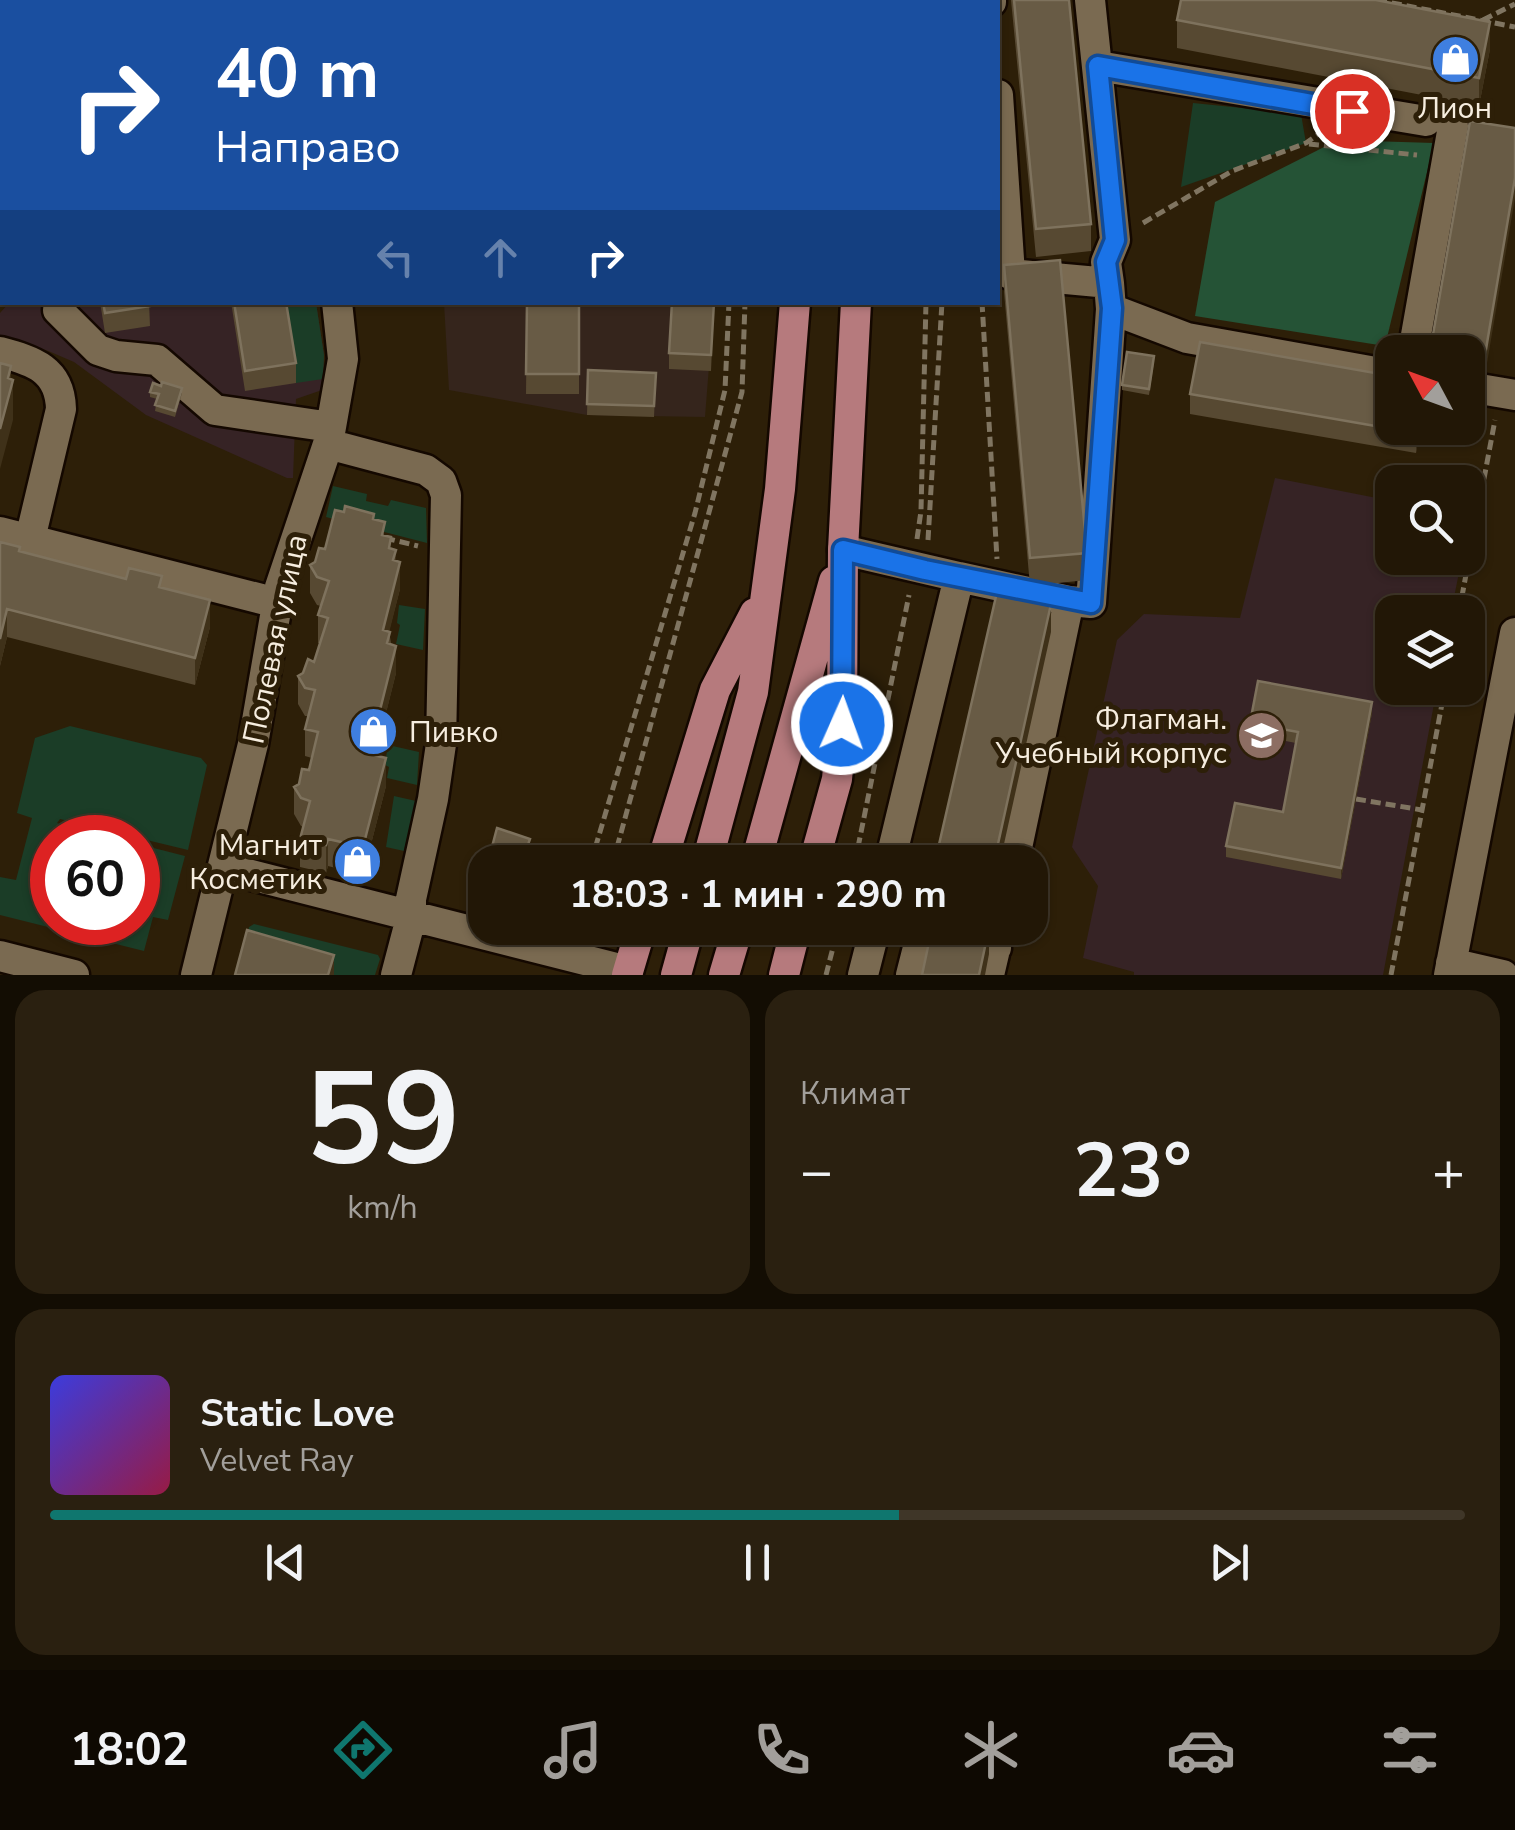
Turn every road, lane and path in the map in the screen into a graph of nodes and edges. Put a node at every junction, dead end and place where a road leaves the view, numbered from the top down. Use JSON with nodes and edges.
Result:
{"nodes":[{"id":1,"x":1090,"y":0,"type":"edge"},
{"id":2,"x":1376,"y":0,"type":"edge"},
{"id":3,"x":1515,"y":4,"type":"edge"},
{"id":4,"x":1483,"y":20,"type":"junction"},
{"id":5,"x":1515,"y":26,"type":"edge"},
{"id":6,"x":1098,"y":66,"type":"junction"},
{"id":7,"x":1352,"y":111,"type":"junction"},
{"id":8,"x":1000,"y":125,"type":"edge"},
{"id":9,"x":1306,"y":144,"type":"junction"},
{"id":10,"x":1447,"y":158,"type":"junction"},
{"id":11,"x":1115,"y":240,"type":"junction"},
{"id":12,"x":1110,"y":296,"type":"junction"},
{"id":13,"x":337,"y":305,"type":"edge"},
{"id":14,"x":729,"y":305,"type":"edge"},
{"id":15,"x":745,"y":305,"type":"edge"},
{"id":16,"x":795,"y":305,"type":"edge"},
{"id":17,"x":856,"y":305,"type":"edge"},
{"id":18,"x":926,"y":305,"type":"edge"},
{"id":19,"x":982,"y":305,"type":"edge"},
{"id":20,"x":58,"y":310,"type":"dead end"},
{"id":21,"x":1416,"y":335,"type":"edge"},
{"id":22,"x":0,"y":352,"type":"edge"},
{"id":23,"x":1375,"y":371,"type":"edge"},
{"id":24,"x":1508,"y":394,"type":"edge"},
{"id":25,"x":330,"y":436,"type":"junction"},
{"id":26,"x":15,"y":536,"type":"edge"},
{"id":27,"x":375,"y":536,"type":"edge"},
{"id":28,"x":430,"y":549,"type":"dead end"},
{"id":29,"x":843,"y":550,"type":"junction"},
{"id":30,"x":915,"y":555,"type":"dead end"},
{"id":31,"x":958,"y":577,"type":"junction"},
{"id":32,"x":911,"y":578,"type":"dead end"},
{"id":33,"x":998,"y":586,"type":"junction"},
{"id":34,"x":766,"y":592,"type":"junction"},
{"id":35,"x":1463,"y":595,"type":"edge"},
{"id":36,"x":1069,"y":601,"type":"junction"},
{"id":37,"x":276,"y":602,"type":"junction"},
{"id":38,"x":990,"y":623,"type":"edge"},
{"id":39,"x":1515,"y":633,"type":"edge"},
{"id":40,"x":1442,"y":705,"type":"edge"},
{"id":41,"x":1504,"y":759,"type":"edge"},
{"id":42,"x":1356,"y":799,"type":"edge"},
{"id":43,"x":1422,"y":810,"type":"junction"},
{"id":44,"x":596,"y":845,"type":"edge"},
{"id":45,"x":618,"y":845,"type":"edge"},
{"id":46,"x":667,"y":845,"type":"edge"},
{"id":47,"x":711,"y":845,"type":"edge"},
{"id":48,"x":761,"y":845,"type":"edge"},
{"id":49,"x":819,"y":845,"type":"edge"},
{"id":50,"x":857,"y":845,"type":"edge"},
{"id":51,"x":894,"y":845,"type":"edge"},
{"id":52,"x":1018,"y":845,"type":"edge"},
{"id":53,"x":224,"y":868,"type":"junction"},
{"id":54,"x":410,"y":918,"type":"junction"},
{"id":55,"x":636,"y":945,"type":"edge"},
{"id":56,"x":684,"y":945,"type":"edge"},
{"id":57,"x":733,"y":945,"type":"edge"},
{"id":58,"x":792,"y":945,"type":"edge"},
{"id":59,"x":834,"y":945,"type":"edge"},
{"id":60,"x":870,"y":945,"type":"edge"},
{"id":61,"x":919,"y":945,"type":"edge"},
{"id":62,"x":0,"y":956,"type":"edge"},
{"id":63,"x":1450,"y":969,"type":"edge"},
{"id":64,"x":627,"y":973,"type":"edge"},
{"id":65,"x":74,"y":975,"type":"edge"},
{"id":66,"x":196,"y":975,"type":"edge"},
{"id":67,"x":396,"y":975,"type":"edge"},
{"id":68,"x":676,"y":975,"type":"edge"},
{"id":69,"x":724,"y":975,"type":"edge"},
{"id":70,"x":784,"y":975,"type":"edge"},
{"id":71,"x":826,"y":975,"type":"edge"},
{"id":72,"x":863,"y":975,"type":"edge"},
{"id":73,"x":911,"y":975,"type":"edge"},
{"id":74,"x":1391,"y":975,"type":"edge"},
{"id":75,"x":1504,"y":975,"type":"edge"}],
"edges":[{"from":1,"to":6,"type":"street"},
{"from":2,"to":4,"type":"path"},
{"from":3,"to":4,"type":"path"},
{"from":4,"to":5,"type":"path"},
{"from":6,"to":7,"type":"street"},
{"from":6,"to":11,"type":"street"},
{"from":7,"to":9,"type":"path"},
{"from":7,"to":10,"type":"street"},
{"from":8,"to":12,"type":"street"},
{"from":9,"to":10,"type":"path"},
{"from":9,"to":11,"type":"path"},
{"from":10,"to":21,"type":"street"},
{"from":11,"to":12,"type":"street"},
{"from":12,"to":23,"type":"street"},
{"from":12,"to":36,"type":"street"},
{"from":13,"to":25,"type":"street","name":"Полевая улица"},
{"from":14,"to":44,"type":"path"},
{"from":15,"to":45,"type":"path"},
{"from":16,"to":34,"type":"main road"},
{"from":17,"to":29,"type":"main road"},
{"from":18,"to":30,"type":"path"},
{"from":19,"to":33,"type":"path"},
{"from":20,"to":25,"type":"street"},
{"from":22,"to":26,"type":"street"},
{"from":24,"to":35,"type":"path"},
{"from":25,"to":37,"type":"street","name":"Полевая улица"},
{"from":25,"to":54,"type":"street"},
{"from":26,"to":37,"type":"street"},
{"from":27,"to":28,"type":"path"},
{"from":29,"to":31,"type":"street"},
{"from":29,"to":48,"type":"main road"},
{"from":29,"to":49,"type":"main road"},
{"from":31,"to":33,"type":"street"},
{"from":31,"to":51,"type":"street"},
{"from":32,"to":50,"type":"path"},
{"from":33,"to":36,"type":"street"},
{"from":33,"to":38,"type":"street"},
{"from":34,"to":46,"type":"main road"},
{"from":34,"to":47,"type":"main road"},
{"from":36,"to":52,"type":"street"},
{"from":37,"to":53,"type":"street","name":"Полевая улица"},
{"from":39,"to":41,"type":"street"},
{"from":40,"to":43,"type":"path"},
{"from":41,"to":63,"type":"street"},
{"from":42,"to":43,"type":"path"},
{"from":43,"to":74,"type":"path"},
{"from":53,"to":54,"type":"street"},
{"from":53,"to":66,"type":"street","name":"Полевая улица"},
{"from":54,"to":64,"type":"street"},
{"from":54,"to":67,"type":"street"},
{"from":55,"to":64,"type":"main road"},
{"from":56,"to":68,"type":"main road"},
{"from":57,"to":69,"type":"main road"},
{"from":58,"to":70,"type":"main road"},
{"from":59,"to":71,"type":"path"},
{"from":60,"to":72,"type":"street"},
{"from":61,"to":73,"type":"street"},
{"from":62,"to":65,"type":"street"},
{"from":63,"to":75,"type":"street"}]}
